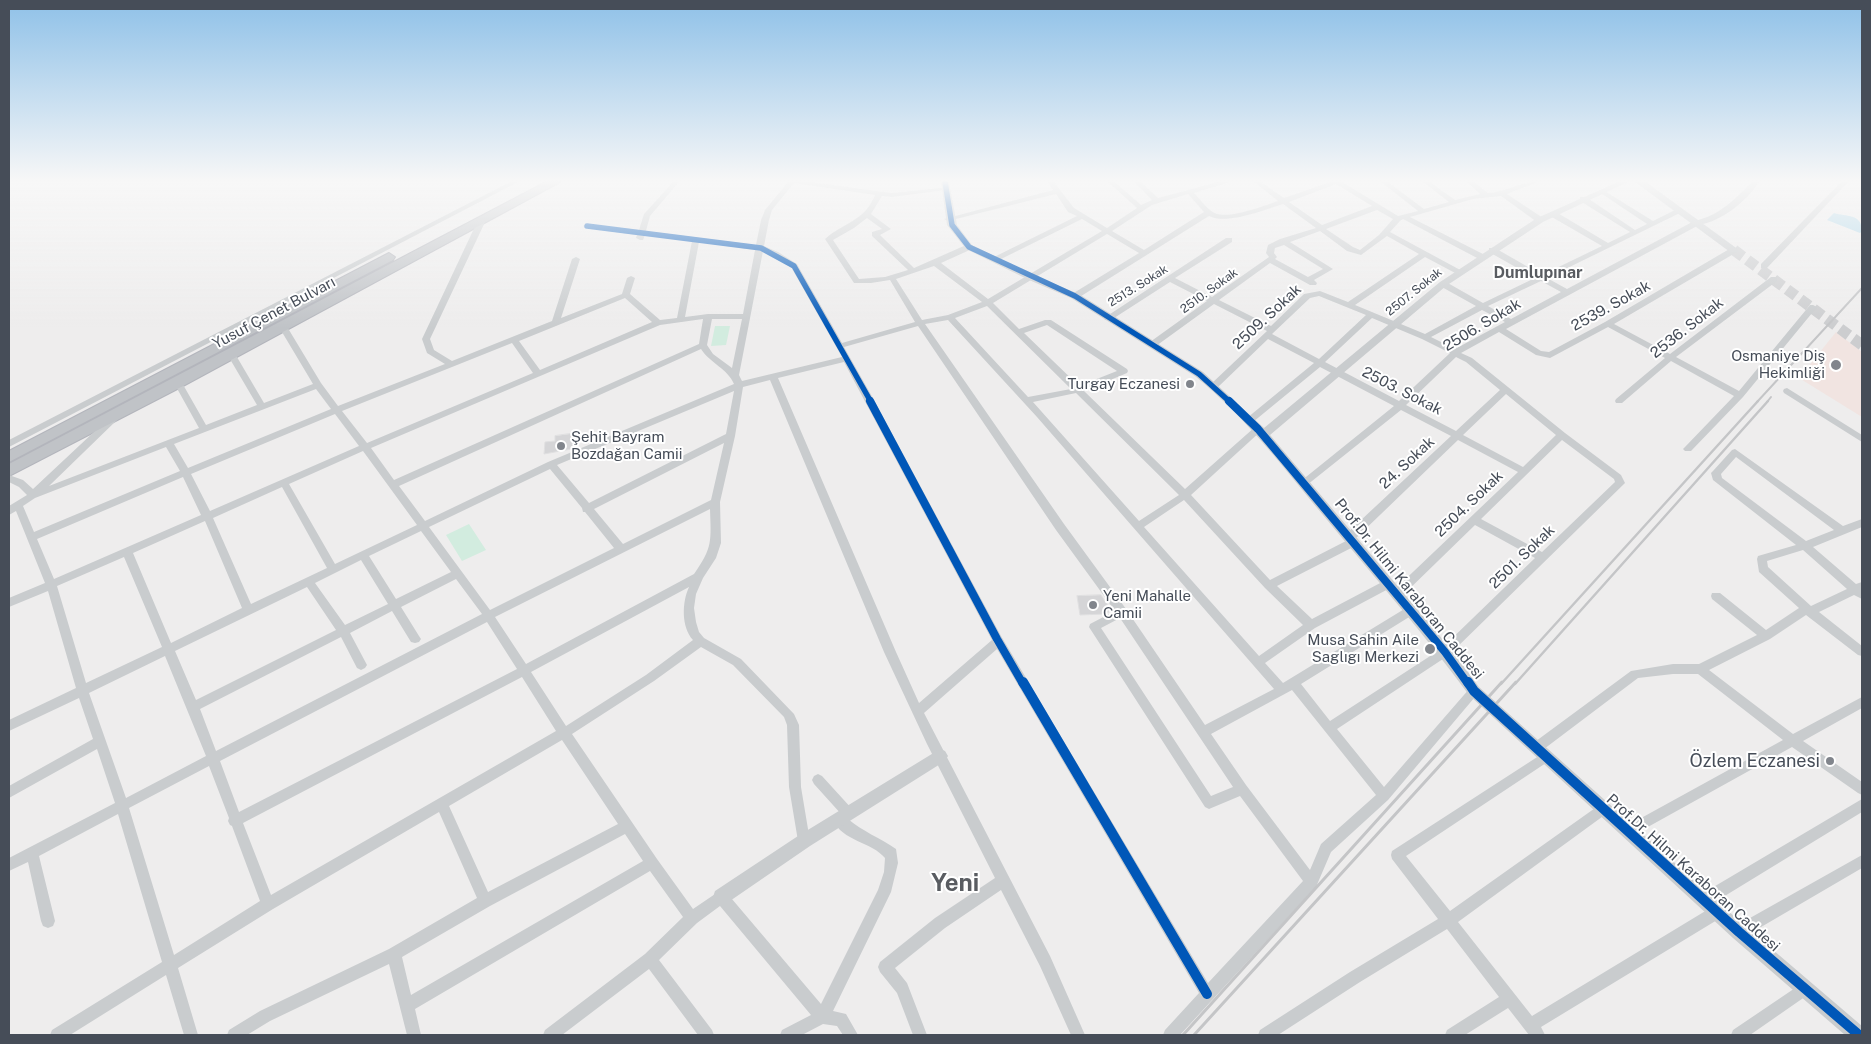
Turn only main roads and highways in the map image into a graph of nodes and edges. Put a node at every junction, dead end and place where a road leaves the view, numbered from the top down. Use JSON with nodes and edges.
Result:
{"nodes":[{"id":1,"x":440,"y":231,"type":"edge"},
{"id":2,"x":462,"y":231,"type":"edge"},
{"id":3,"x":1712,"y":231,"type":"edge"},
{"id":4,"x":1736,"y":248,"type":"tunnel mouth"},
{"id":5,"x":9,"y":457,"type":"edge"},
{"id":6,"x":9,"y":471,"type":"edge"}],
"edges":[{"from":1,"to":5,"type":"highway","name":"Yusuf Çenet Bulvarı"},
{"from":2,"to":6,"type":"highway","name":"Yusuf Çenet Bulvarı"},
{"from":3,"to":4,"type":"main road"}]}
